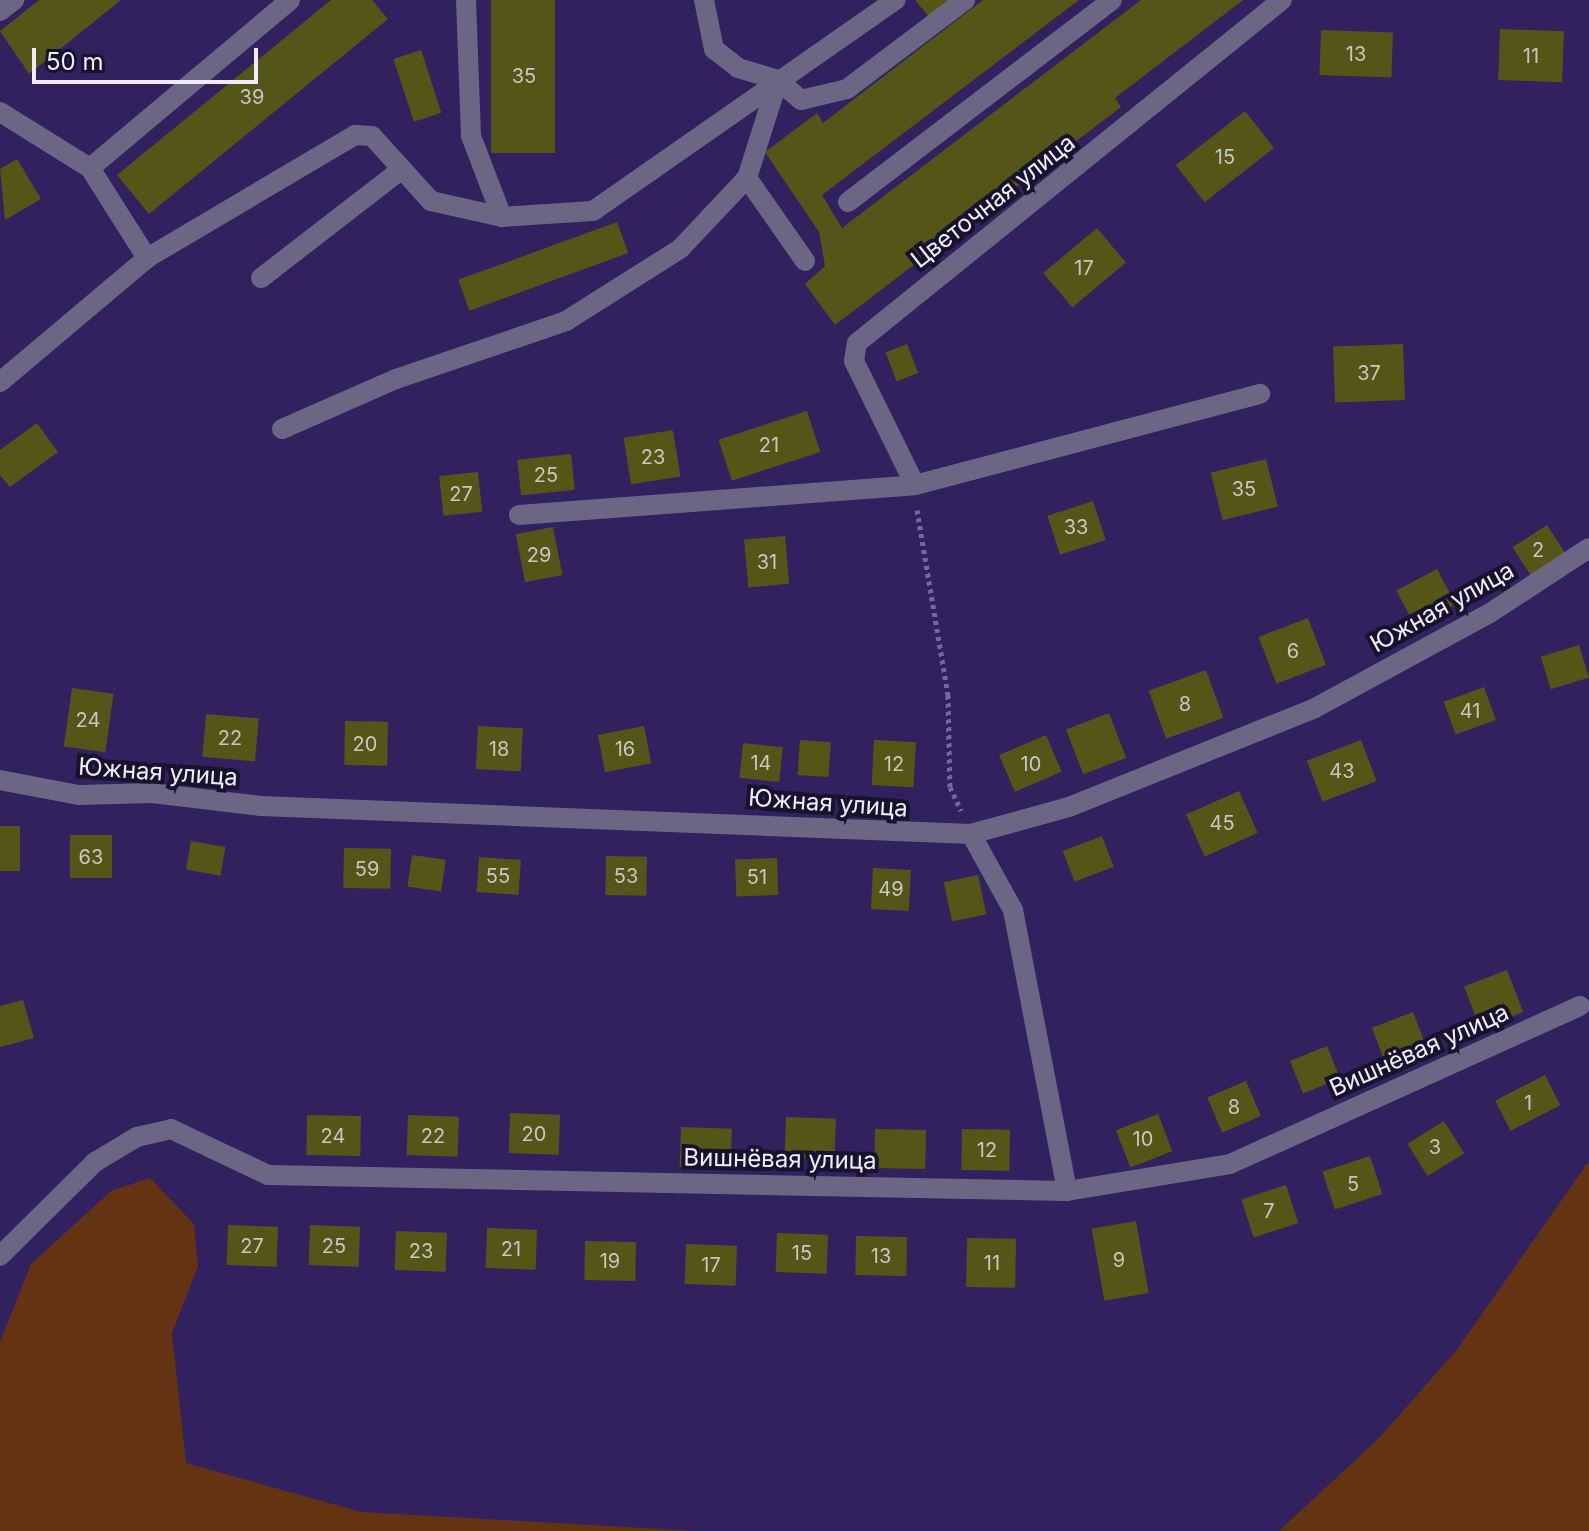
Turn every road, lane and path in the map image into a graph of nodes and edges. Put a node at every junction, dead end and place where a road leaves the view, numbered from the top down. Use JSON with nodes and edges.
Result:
{"nodes":[{"id":1,"x":14,"y":0,"type":"edge"},
{"id":2,"x":290,"y":0,"type":"edge"},
{"id":3,"x":466,"y":0,"type":"edge"},
{"id":4,"x":704,"y":0,"type":"edge"},
{"id":5,"x":896,"y":0,"type":"edge"},
{"id":6,"x":965,"y":0,"type":"edge"},
{"id":7,"x":1112,"y":0,"type":"edge"},
{"id":8,"x":1282,"y":0,"type":"edge"},
{"id":9,"x":0,"y":11,"type":"edge"},
{"id":10,"x":778,"y":80,"type":"junction"},
{"id":11,"x":0,"y":112,"type":"edge"},
{"id":12,"x":90,"y":168,"type":"junction"},
{"id":13,"x":402,"y":169,"type":"junction"},
{"id":14,"x":747,"y":178,"type":"junction"},
{"id":15,"x":848,"y":202,"type":"dead end"},
{"id":16,"x":502,"y":217,"type":"junction"},
{"id":17,"x":147,"y":258,"type":"junction"},
{"id":18,"x":805,"y":261,"type":"dead end"},
{"id":19,"x":261,"y":278,"type":"dead end"},
{"id":20,"x":0,"y":382,"type":"edge"},
{"id":21,"x":1260,"y":394,"type":"dead end"},
{"id":22,"x":282,"y":429,"type":"dead end"},
{"id":23,"x":915,"y":485,"type":"junction"},
{"id":24,"x":519,"y":515,"type":"dead end"},
{"id":25,"x":1589,"y":548,"type":"edge"},
{"id":26,"x":0,"y":780,"type":"edge"},
{"id":27,"x":971,"y":834,"type":"junction"},
{"id":28,"x":1580,"y":1006,"type":"dead end"},
{"id":29,"x":1067,"y":1191,"type":"junction"},
{"id":30,"x":0,"y":1256,"type":"edge"}],
"edges":[{"from":1,"to":9,"type":"street"},
{"from":2,"to":12,"type":"street"},
{"from":3,"to":16,"type":"street"},
{"from":4,"to":10,"type":"street"},
{"from":5,"to":10,"type":"street"},
{"from":6,"to":10,"type":"street"},
{"from":7,"to":15,"type":"street"},
{"from":8,"to":23,"type":"street","name":"Цветочная улица"},
{"from":10,"to":14,"type":"street"},
{"from":10,"to":16,"type":"street"},
{"from":11,"to":12,"type":"street"},
{"from":12,"to":17,"type":"street"},
{"from":13,"to":16,"type":"street"},
{"from":13,"to":17,"type":"street"},
{"from":13,"to":19,"type":"street"},
{"from":14,"to":18,"type":"street"},
{"from":14,"to":22,"type":"street"},
{"from":17,"to":20,"type":"street"},
{"from":21,"to":23,"type":"street"},
{"from":23,"to":24,"type":"street"},
{"from":23,"to":27,"type":"path"},
{"from":25,"to":27,"type":"street","name":"Южная улица"},
{"from":26,"to":27,"type":"street","name":"Южная улица"},
{"from":27,"to":29,"type":"street"},
{"from":28,"to":29,"type":"street","name":"Вишнёвая улица"},
{"from":29,"to":30,"type":"street","name":"Вишнёвая улица"}]}
